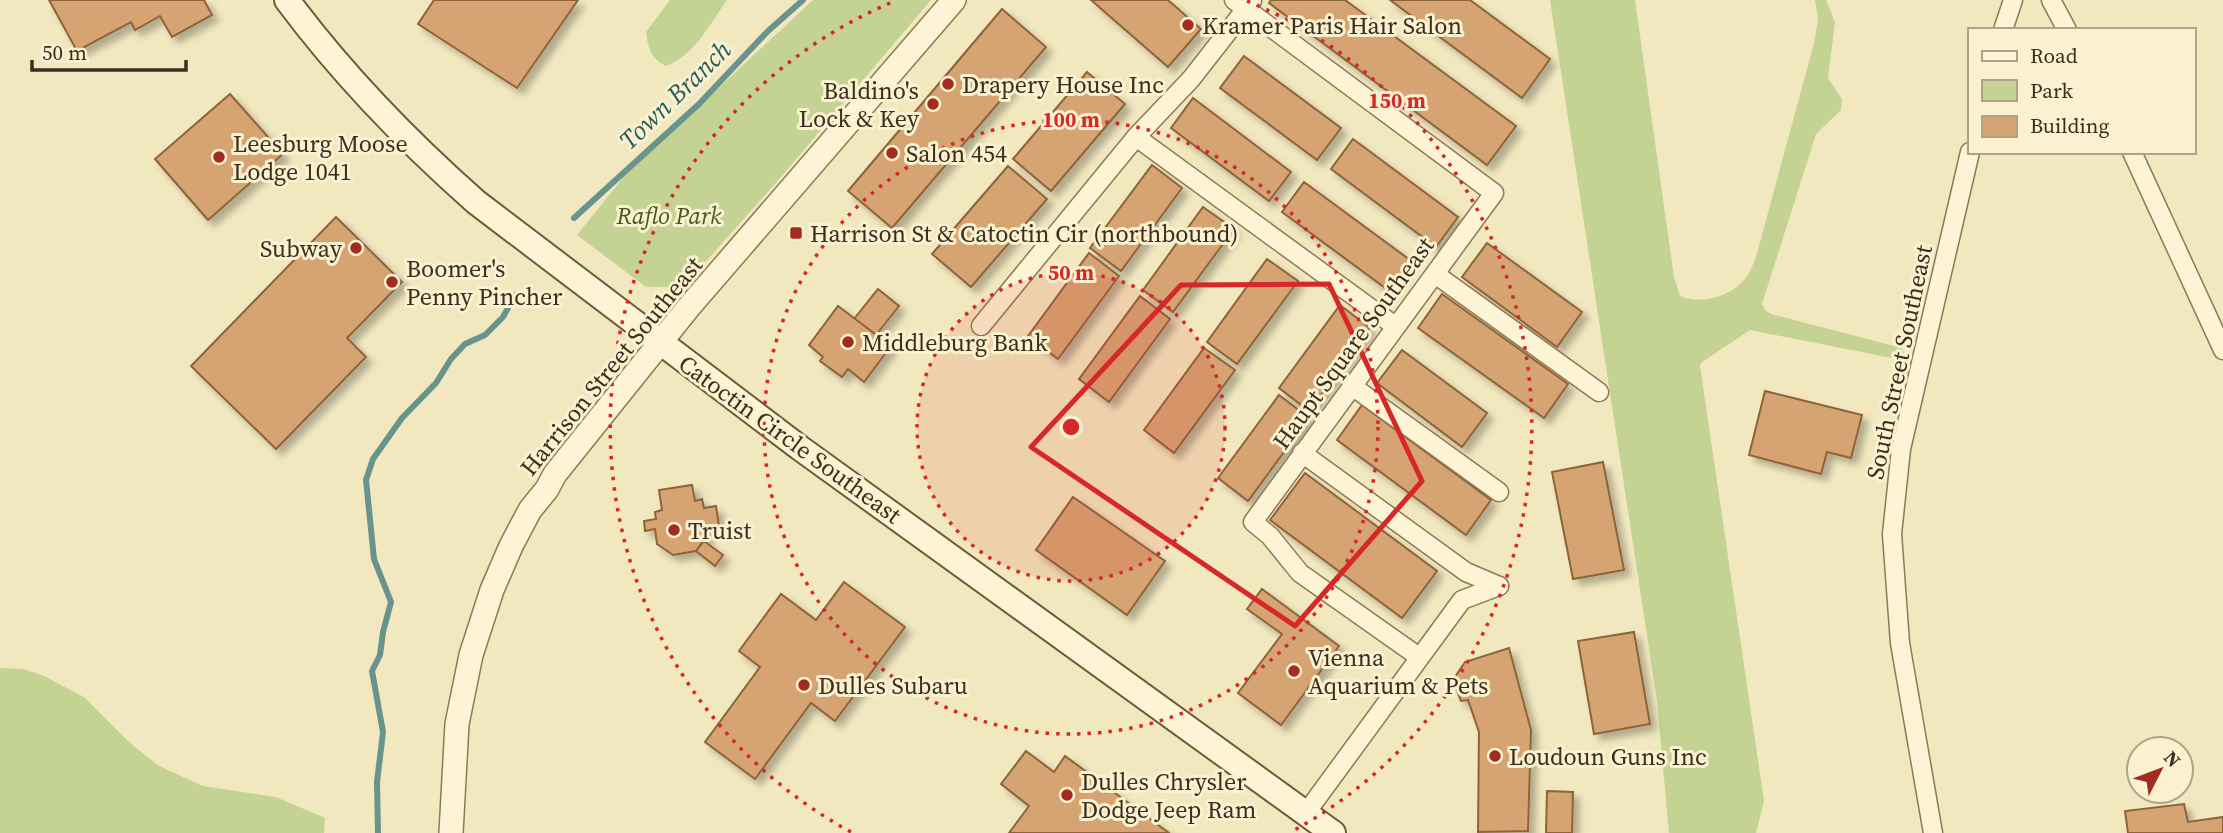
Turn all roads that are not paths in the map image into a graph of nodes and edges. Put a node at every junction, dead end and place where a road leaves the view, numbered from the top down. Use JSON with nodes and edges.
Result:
{"nodes":[{"id":1,"x":287,"y":0,"type":"edge"},
{"id":2,"x":954,"y":0,"type":"edge"},
{"id":3,"x":2013,"y":0,"type":"edge"},
{"id":4,"x":2051,"y":0,"type":"edge"},
{"id":5,"x":1244,"y":3,"type":"edge"},
{"id":6,"x":2004,"y":28,"type":"edge"},
{"id":7,"x":2066,"y":28,"type":"edge"},
{"id":8,"x":1136,"y":137,"type":"junction"},
{"id":9,"x":1970,"y":154,"type":"edge"},
{"id":10,"x":2133,"y":154,"type":"edge"},
{"id":11,"x":1435,"y":274,"type":"junction"},
{"id":12,"x":981,"y":326,"type":"dead end"},
{"id":13,"x":1395,"y":326,"type":"junction"},
{"id":14,"x":659,"y":343,"type":"junction"},
{"id":15,"x":2223,"y":351,"type":"edge"},
{"id":16,"x":1352,"y":386,"type":"junction"},
{"id":17,"x":1600,"y":392,"type":"dead end"},
{"id":18,"x":1302,"y":453,"type":"junction"},
{"id":19,"x":1499,"y":492,"type":"dead end"},
{"id":20,"x":1419,"y":657,"type":"junction"},
{"id":21,"x":1306,"y":813,"type":"junction"},
{"id":22,"x":451,"y":833,"type":"edge"},
{"id":23,"x":1333,"y":833,"type":"edge"},
{"id":24,"x":1933,"y":833,"type":"edge"}],
"edges":[{"from":1,"to":14,"type":"main road","name":"Catoctin Circle Southeast"},
{"from":2,"to":14,"type":"street","name":"Harrison Street Southeast"},
{"from":3,"to":6,"type":"street"},
{"from":4,"to":7,"type":"street"},
{"from":5,"to":8,"type":"street"},
{"from":5,"to":11,"type":"street","name":"Haupt Square Southeast"},
{"from":8,"to":12,"type":"street"},
{"from":8,"to":13,"type":"street"},
{"from":9,"to":24,"type":"street","name":"South Street Southeast"},
{"from":10,"to":15,"type":"street"},
{"from":11,"to":13,"type":"street","name":"Haupt Square Southeast"},
{"from":11,"to":17,"type":"street"},
{"from":13,"to":16,"type":"street","name":"Haupt Square Southeast"},
{"from":14,"to":21,"type":"main road","name":"Catoctin Circle Southeast"},
{"from":14,"to":22,"type":"street","name":"Harrison Street Southeast"},
{"from":16,"to":18,"type":"street","name":"Haupt Square Southeast"},
{"from":16,"to":19,"type":"street"},
{"from":18,"to":20,"type":"street","name":"Haupt Square Southeast"},
{"from":18,"to":20,"type":"street"},
{"from":20,"to":21,"type":"street"},
{"from":21,"to":23,"type":"main road","name":"Catoctin Circle Southeast"}]}
